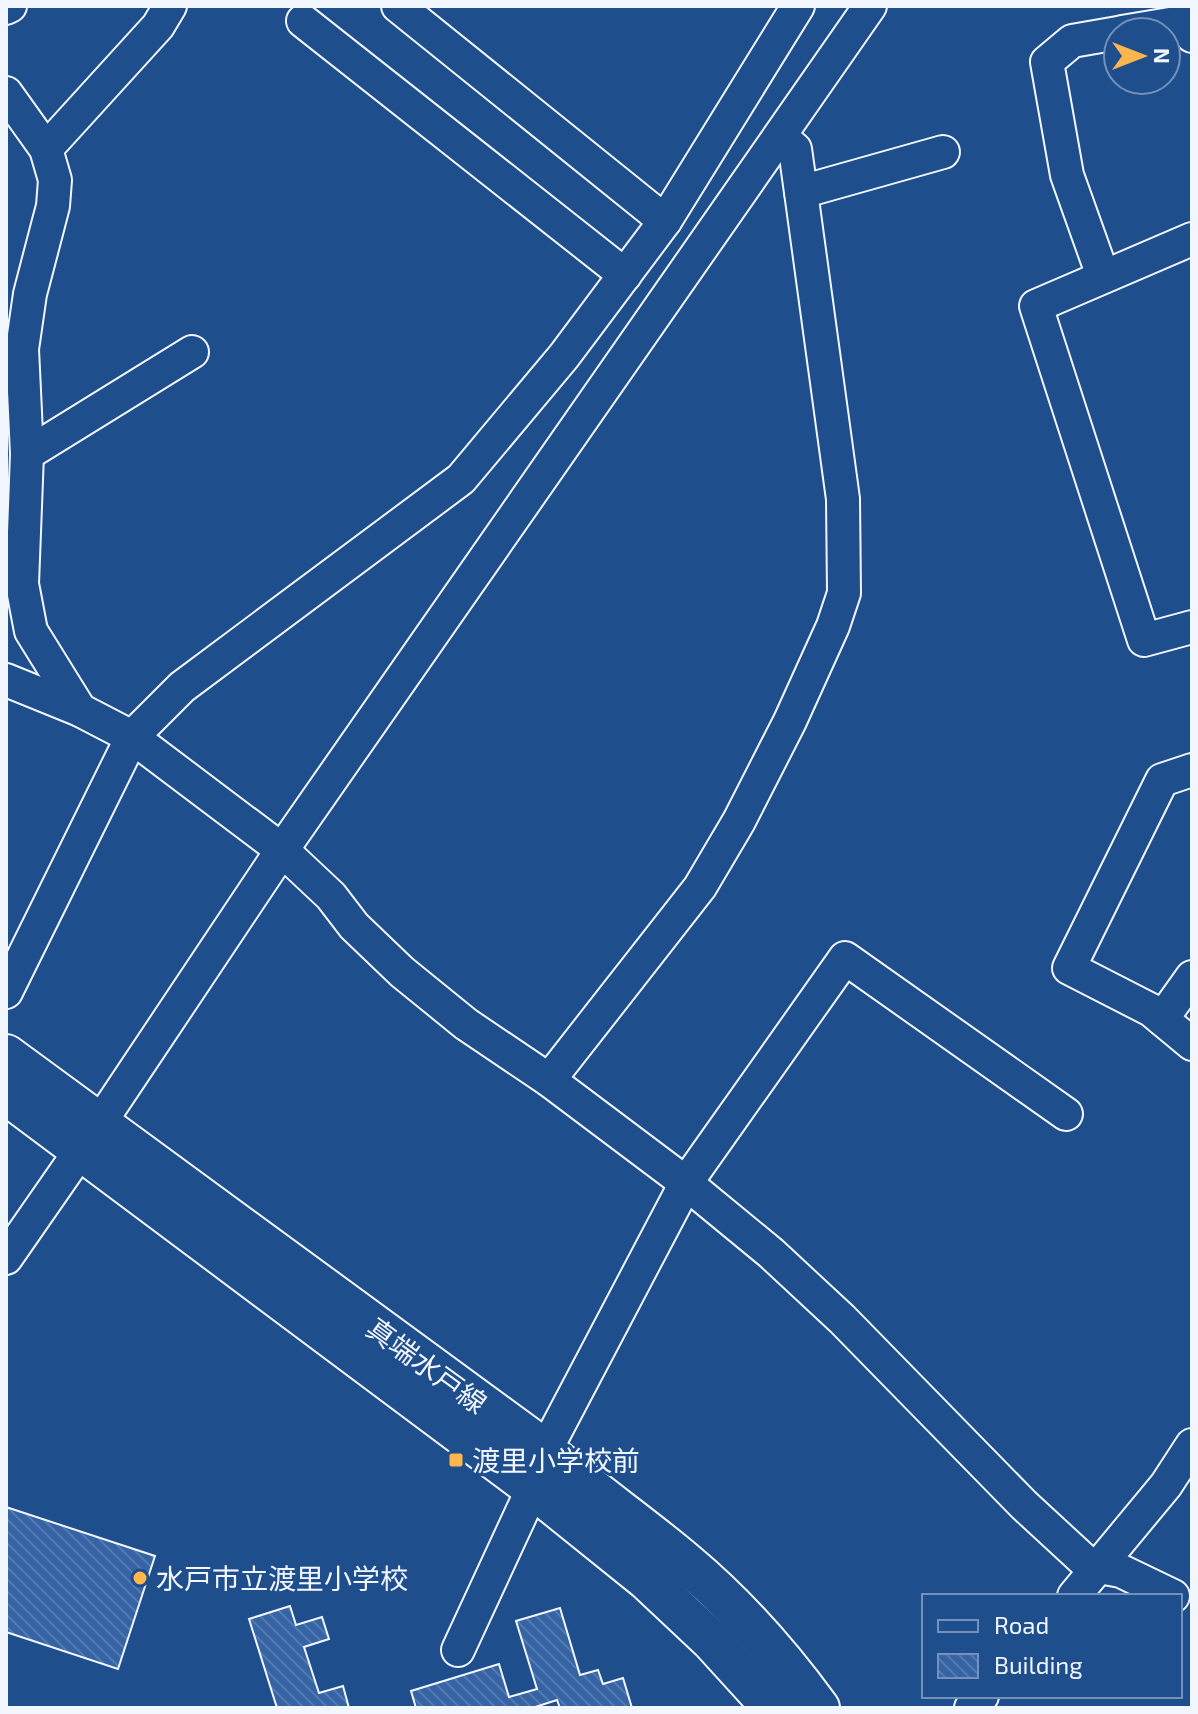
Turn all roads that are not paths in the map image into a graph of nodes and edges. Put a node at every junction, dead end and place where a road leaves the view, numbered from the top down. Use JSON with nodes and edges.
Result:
{"nodes":[{"id":1,"x":170,"y":6,"type":"edge"},
{"id":2,"x":398,"y":6,"type":"edge"},
{"id":3,"x":798,"y":6,"type":"edge"},
{"id":4,"x":870,"y":6,"type":"edge"},
{"id":5,"x":303,"y":21,"type":"dead end"},
{"id":6,"x":1182,"y":22,"type":"edge"},
{"id":7,"x":1102,"y":35,"type":"edge"},
{"id":8,"x":1192,"y":36,"type":"edge"},
{"id":9,"x":6,"y":93,"type":"edge"},
{"id":10,"x":780,"y":136,"type":"junction"},
{"id":11,"x":46,"y":149,"type":"junction"},
{"id":12,"x":943,"y":152,"type":"dead end"},
{"id":13,"x":801,"y":192,"type":"junction"},
{"id":14,"x":665,"y":221,"type":"junction"},
{"id":15,"x":1192,"y":239,"type":"edge"},
{"id":16,"x":625,"y":275,"type":"junction"},
{"id":17,"x":1103,"y":276,"type":"junction"},
{"id":18,"x":192,"y":352,"type":"dead end"},
{"id":19,"x":27,"y":454,"type":"junction"},
{"id":20,"x":1192,"y":627,"type":"edge"},
{"id":21,"x":6,"y":680,"type":"edge"},
{"id":22,"x":80,"y":710,"type":"junction"},
{"id":23,"x":132,"y":737,"type":"junction"},
{"id":24,"x":1192,"y":770,"type":"edge"},
{"id":25,"x":282,"y":850,"type":"junction"},
{"id":26,"x":1192,"y":977,"type":"edge"},
{"id":27,"x":6,"y":992,"type":"edge"},
{"id":28,"x":1162,"y":1019,"type":"junction"},
{"id":29,"x":1192,"y":1044,"type":"edge"},
{"id":30,"x":6,"y":1055,"type":"edge"},
{"id":31,"x":549,"y":1080,"type":"junction"},
{"id":32,"x":6,"y":1094,"type":"edge"},
{"id":33,"x":1066,"y":1114,"type":"dead end"},
{"id":34,"x":90,"y":1137,"type":"junction"},
{"id":35,"x":686,"y":1183,"type":"junction"},
{"id":36,"x":6,"y":1258,"type":"edge"},
{"id":37,"x":1192,"y":1445,"type":"edge"},
{"id":38,"x":539,"y":1470,"type":"junction"},
{"id":39,"x":1100,"y":1567,"type":"junction"},
{"id":40,"x":1076,"y":1594,"type":"edge"},
{"id":41,"x":1169,"y":1594,"type":"edge"},
{"id":42,"x":458,"y":1650,"type":"dead end"},
{"id":43,"x":773,"y":1708,"type":"edge"},
{"id":44,"x":819,"y":1708,"type":"edge"}],
"edges":[{"from":1,"to":11,"type":"street"},
{"from":2,"to":14,"type":"street"},
{"from":3,"to":14,"type":"street"},
{"from":4,"to":10,"type":"street"},
{"from":5,"to":16,"type":"street"},
{"from":6,"to":8,"type":"street"},
{"from":7,"to":17,"type":"street"},
{"from":9,"to":11,"type":"street"},
{"from":10,"to":13,"type":"street"},
{"from":10,"to":25,"type":"street"},
{"from":11,"to":19,"type":"street"},
{"from":12,"to":13,"type":"street"},
{"from":13,"to":31,"type":"street"},
{"from":14,"to":16,"type":"street"},
{"from":15,"to":17,"type":"street"},
{"from":16,"to":23,"type":"street"},
{"from":17,"to":20,"type":"street"},
{"from":18,"to":19,"type":"street"},
{"from":19,"to":22,"type":"street"},
{"from":21,"to":22,"type":"street"},
{"from":22,"to":23,"type":"street"},
{"from":23,"to":25,"type":"street"},
{"from":23,"to":27,"type":"street"},
{"from":24,"to":28,"type":"street"},
{"from":25,"to":31,"type":"street"},
{"from":25,"to":34,"type":"street"},
{"from":26,"to":28,"type":"street"},
{"from":28,"to":29,"type":"street"},
{"from":30,"to":34,"type":"main road","name":"真端水戸線"},
{"from":31,"to":35,"type":"street"},
{"from":32,"to":34,"type":"main road","name":"真端水戸線"},
{"from":33,"to":35,"type":"street"},
{"from":34,"to":36,"type":"street"},
{"from":34,"to":38,"type":"main road","name":"真端水戸線"},
{"from":35,"to":38,"type":"street"},
{"from":35,"to":39,"type":"street"},
{"from":37,"to":39,"type":"street"},
{"from":38,"to":42,"type":"street"},
{"from":38,"to":43,"type":"main road","name":"真端水戸線"},
{"from":38,"to":44,"type":"main road","name":"真端水戸線"},
{"from":39,"to":40,"type":"street"},
{"from":39,"to":41,"type":"street"}]}
